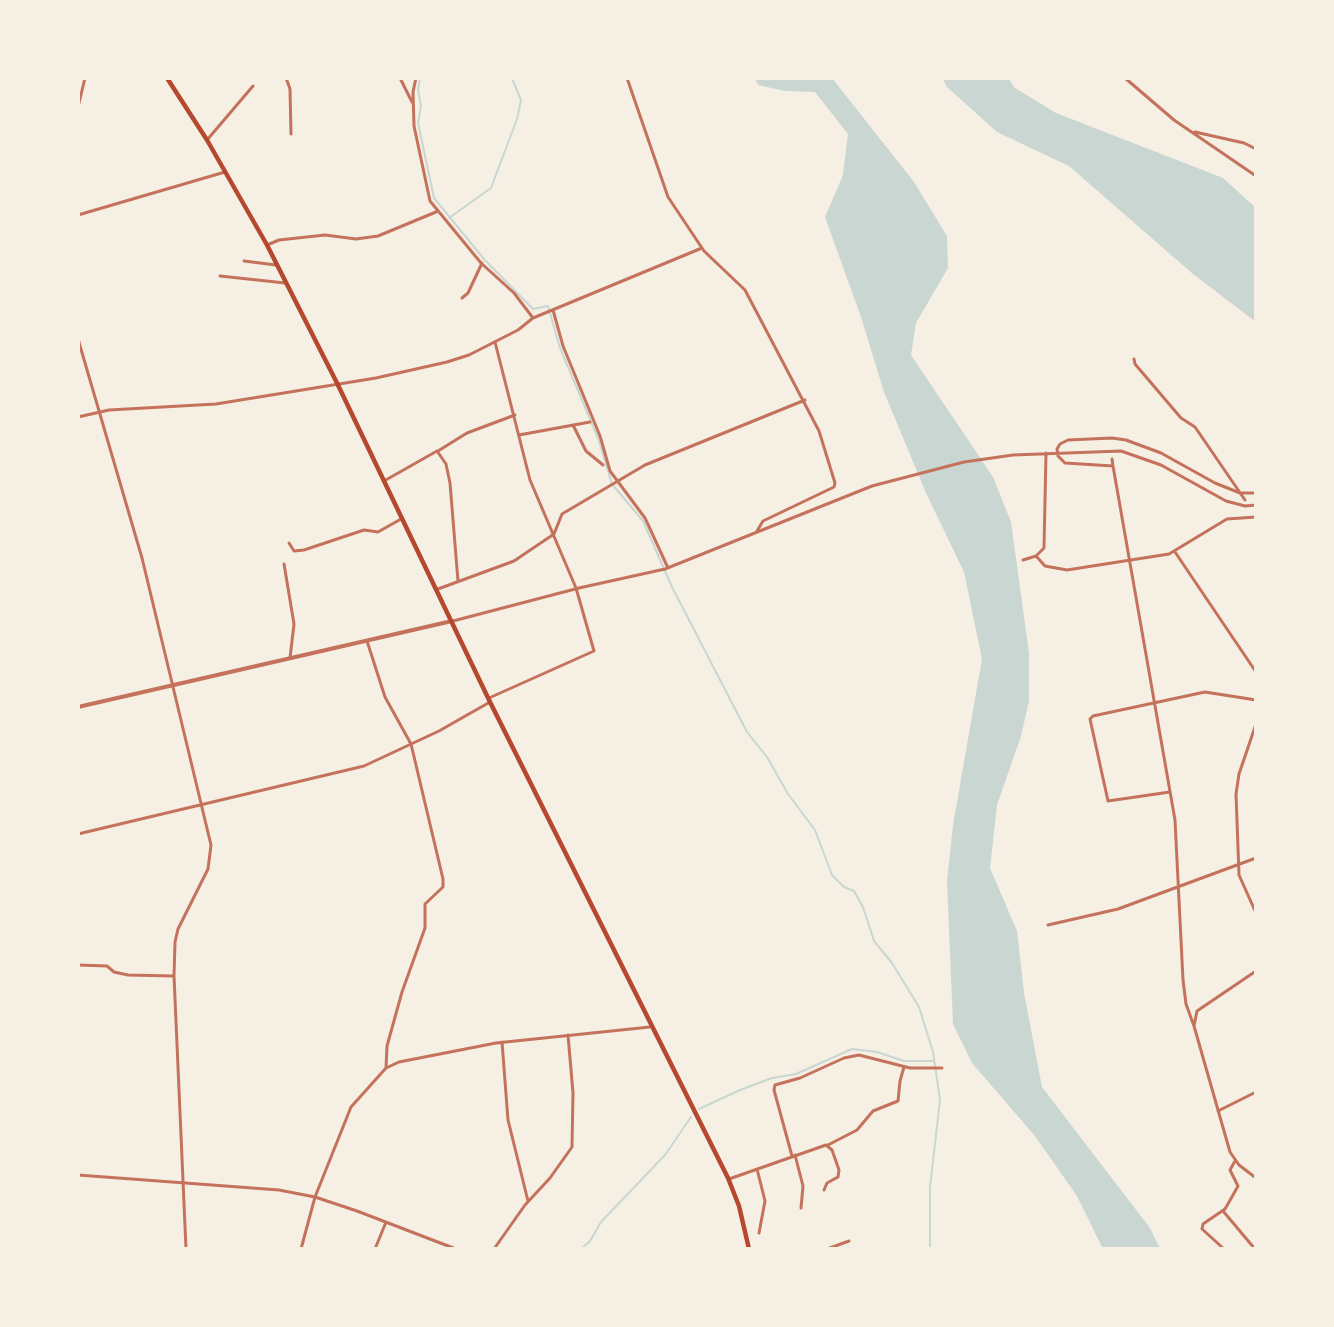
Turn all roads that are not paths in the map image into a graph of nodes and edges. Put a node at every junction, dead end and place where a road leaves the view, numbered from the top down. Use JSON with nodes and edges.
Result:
{"nodes":[{"id":1,"x":85,"y":78,"type":"edge"},
{"id":2,"x":167,"y":78,"type":"edge"},
{"id":3,"x":286,"y":78,"type":"edge"},
{"id":4,"x":400,"y":78,"type":"edge"},
{"id":5,"x":416,"y":78,"type":"edge"},
{"id":6,"x":627,"y":78,"type":"edge"},
{"id":7,"x":1125,"y":78,"type":"edge"},
{"id":8,"x":253,"y":86,"type":"dead end"},
{"id":9,"x":413,"y":104,"type":"junction"},
{"id":10,"x":78,"y":107,"type":"edge"},
{"id":11,"x":1192,"y":132,"type":"junction"},
{"id":12,"x":291,"y":134,"type":"dead end"},
{"id":13,"x":207,"y":140,"type":"junction"},
{"id":14,"x":1256,"y":149,"type":"edge"},
{"id":15,"x":225,"y":172,"type":"junction"},
{"id":16,"x":1256,"y":176,"type":"edge"},
{"id":17,"x":437,"y":212,"type":"junction"},
{"id":18,"x":78,"y":215,"type":"edge"},
{"id":19,"x":267,"y":245,"type":"junction"},
{"id":20,"x":702,"y":248,"type":"junction"},
{"id":21,"x":244,"y":261,"type":"dead end"},
{"id":22,"x":482,"y":263,"type":"junction"},
{"id":23,"x":278,"y":265,"type":"junction"},
{"id":24,"x":220,"y":276,"type":"dead end"},
{"id":25,"x":287,"y":283,"type":"junction"},
{"id":26,"x":462,"y":298,"type":"dead end"},
{"id":27,"x":554,"y":310,"type":"junction"},
{"id":28,"x":533,"y":318,"type":"junction"},
{"id":29,"x":78,"y":339,"type":"edge"},
{"id":30,"x":495,"y":342,"type":"junction"},
{"id":31,"x":1134,"y":359,"type":"dead end"},
{"id":32,"x":338,"y":383,"type":"junction"},
{"id":33,"x":805,"y":400,"type":"junction"},
{"id":34,"x":99,"y":412,"type":"junction"},
{"id":35,"x":515,"y":415,"type":"junction"},
{"id":36,"x":78,"y":417,"type":"edge"},
{"id":37,"x":590,"y":422,"type":"dead end"},
{"id":38,"x":573,"y":425,"type":"junction"},
{"id":39,"x":519,"y":435,"type":"junction"},
{"id":40,"x":1110,"y":438,"type":"junction"},
{"id":41,"x":1111,"y":445,"type":"dead end"},
{"id":42,"x":437,"y":451,"type":"junction"},
{"id":43,"x":1057,"y":452,"type":"junction"},
{"id":44,"x":1046,"y":453,"type":"junction"},
{"id":45,"x":1112,"y":459,"type":"dead end"},
{"id":46,"x":603,"y":465,"type":"dead end"},
{"id":47,"x":1113,"y":466,"type":"junction"},
{"id":48,"x":384,"y":481,"type":"junction"},
{"id":49,"x":615,"y":481,"type":"junction"},
{"id":50,"x":1240,"y":493,"type":"junction"},
{"id":51,"x":1256,"y":494,"type":"edge"},
{"id":52,"x":1245,"y":500,"type":"dead end"},
{"id":53,"x":1256,"y":505,"type":"edge"},
{"id":54,"x":1253,"y":512,"type":"dead end"},
{"id":55,"x":1256,"y":517,"type":"edge"},
{"id":56,"x":403,"y":518,"type":"junction"},
{"id":57,"x":757,"y":531,"type":"junction"},
{"id":58,"x":554,"y":534,"type":"junction"},
{"id":59,"x":290,"y":543,"type":"dead end"},
{"id":60,"x":1175,"y":552,"type":"junction"},
{"id":61,"x":1036,"y":556,"type":"junction"},
{"id":62,"x":1131,"y":559,"type":"junction"},
{"id":63,"x":1023,"y":560,"type":"dead end"},
{"id":64,"x":284,"y":564,"type":"dead end"},
{"id":65,"x":668,"y":568,"type":"junction"},
{"id":66,"x":458,"y":581,"type":"junction"},
{"id":67,"x":576,"y":588,"type":"junction"},
{"id":68,"x":438,"y":589,"type":"junction"},
{"id":69,"x":453,"y":621,"type":"junction"},
{"id":70,"x":367,"y":640,"type":"junction"},
{"id":71,"x":290,"y":658,"type":"junction"},
{"id":72,"x":1256,"y":672,"type":"edge"},
{"id":73,"x":174,"y":685,"type":"junction"},
{"id":74,"x":489,"y":700,"type":"junction"},
{"id":75,"x":1256,"y":700,"type":"edge"},
{"id":76,"x":1156,"y":704,"type":"junction"},
{"id":77,"x":78,"y":707,"type":"edge"},
{"id":78,"x":1256,"y":724,"type":"edge"},
{"id":79,"x":411,"y":744,"type":"junction"},
{"id":80,"x":1170,"y":792,"type":"junction"},
{"id":81,"x":203,"y":804,"type":"junction"},
{"id":82,"x":78,"y":834,"type":"edge"},
{"id":83,"x":1256,"y":858,"type":"edge"},
{"id":84,"x":1238,"y":864,"type":"junction"},
{"id":85,"x":1177,"y":887,"type":"junction"},
{"id":86,"x":1256,"y":913,"type":"edge"},
{"id":87,"x":1047,"y":925,"type":"dead end"},
{"id":88,"x":78,"y":965,"type":"edge"},
{"id":89,"x":1256,"y":971,"type":"edge"},
{"id":90,"x":174,"y":976,"type":"junction"},
{"id":91,"x":1194,"y":1026,"type":"junction"},
{"id":92,"x":651,"y":1027,"type":"junction"},
{"id":93,"x":568,"y":1035,"type":"junction"},
{"id":94,"x":502,"y":1042,"type":"junction"},
{"id":95,"x":904,"y":1067,"type":"junction"},
{"id":96,"x":386,"y":1068,"type":"junction"},
{"id":97,"x":942,"y":1068,"type":"dead end"},
{"id":98,"x":1256,"y":1092,"type":"edge"},
{"id":99,"x":1218,"y":1111,"type":"junction"},
{"id":100,"x":827,"y":1145,"type":"junction"},
{"id":101,"x":794,"y":1155,"type":"junction"},
{"id":102,"x":1235,"y":1161,"type":"junction"},
{"id":103,"x":758,"y":1169,"type":"junction"},
{"id":104,"x":78,"y":1174,"type":"edge"},
{"id":105,"x":1256,"y":1178,"type":"edge"},
{"id":106,"x":728,"y":1180,"type":"junction"},
{"id":107,"x":184,"y":1185,"type":"junction"},
{"id":108,"x":824,"y":1190,"type":"dead end"},
{"id":109,"x":315,"y":1197,"type":"junction"},
{"id":110,"x":528,"y":1201,"type":"junction"},
{"id":111,"x":801,"y":1208,"type":"dead end"},
{"id":112,"x":1223,"y":1210,"type":"junction"},
{"id":113,"x":386,"y":1222,"type":"junction"},
{"id":114,"x":759,"y":1233,"type":"dead end"},
{"id":115,"x":849,"y":1241,"type":"dead end"},
{"id":116,"x":186,"y":1249,"type":"edge"},
{"id":117,"x":301,"y":1249,"type":"edge"},
{"id":118,"x":375,"y":1249,"type":"edge"},
{"id":119,"x":456,"y":1249,"type":"edge"},
{"id":120,"x":494,"y":1249,"type":"edge"},
{"id":121,"x":749,"y":1249,"type":"edge"},
{"id":122,"x":827,"y":1249,"type":"edge"},
{"id":123,"x":1224,"y":1249,"type":"edge"},
{"id":124,"x":1255,"y":1249,"type":"edge"}],
"edges":[{"from":1,"to":10,"type":"street"},
{"from":2,"to":13,"type":"main road"},
{"from":3,"to":12,"type":"street"},
{"from":4,"to":9,"type":"street"},
{"from":5,"to":9,"type":"street"},
{"from":6,"to":20,"type":"street"},
{"from":7,"to":11,"type":"street"},
{"from":8,"to":13,"type":"street"},
{"from":9,"to":17,"type":"street"},
{"from":11,"to":14,"type":"street"},
{"from":11,"to":16,"type":"street"},
{"from":13,"to":15,"type":"main road"},
{"from":15,"to":18,"type":"street"},
{"from":15,"to":19,"type":"main road"},
{"from":17,"to":19,"type":"street"},
{"from":17,"to":22,"type":"street"},
{"from":19,"to":23,"type":"main road"},
{"from":20,"to":27,"type":"street"},
{"from":20,"to":33,"type":"street"},
{"from":21,"to":23,"type":"street"},
{"from":22,"to":26,"type":"street"},
{"from":22,"to":28,"type":"street"},
{"from":23,"to":25,"type":"main road"},
{"from":24,"to":25,"type":"street"},
{"from":25,"to":32,"type":"main road"},
{"from":27,"to":28,"type":"street"},
{"from":27,"to":49,"type":"street"},
{"from":28,"to":30,"type":"street"},
{"from":29,"to":34,"type":"street"},
{"from":30,"to":32,"type":"street"},
{"from":30,"to":35,"type":"street"},
{"from":31,"to":50,"type":"street"},
{"from":32,"to":34,"type":"street"},
{"from":32,"to":48,"type":"main road"},
{"from":33,"to":49,"type":"street"},
{"from":33,"to":57,"type":"street"},
{"from":34,"to":36,"type":"street"},
{"from":34,"to":73,"type":"street"},
{"from":35,"to":39,"type":"street"},
{"from":35,"to":42,"type":"street"},
{"from":37,"to":38,"type":"street"},
{"from":38,"to":39,"type":"street"},
{"from":38,"to":46,"type":"street"},
{"from":39,"to":58,"type":"street"},
{"from":40,"to":41,"type":"street"},
{"from":40,"to":43,"type":"street"},
{"from":40,"to":50,"type":"street"},
{"from":42,"to":48,"type":"street"},
{"from":42,"to":66,"type":"street"},
{"from":43,"to":44,"type":"street"},
{"from":43,"to":47,"type":"street"},
{"from":43,"to":53,"type":"street"},
{"from":44,"to":57,"type":"street"},
{"from":44,"to":61,"type":"street"},
{"from":45,"to":47,"type":"street"},
{"from":47,"to":62,"type":"street"},
{"from":48,"to":56,"type":"main road"},
{"from":49,"to":58,"type":"street"},
{"from":49,"to":65,"type":"street"},
{"from":50,"to":51,"type":"street"},
{"from":50,"to":52,"type":"street"},
{"from":54,"to":55,"type":"street"},
{"from":55,"to":60,"type":"street"},
{"from":56,"to":59,"type":"street"},
{"from":56,"to":68,"type":"main road"},
{"from":57,"to":65,"type":"street"},
{"from":58,"to":66,"type":"street"},
{"from":58,"to":67,"type":"street"},
{"from":60,"to":62,"type":"street"},
{"from":60,"to":72,"type":"street"},
{"from":61,"to":62,"type":"street"},
{"from":61,"to":63,"type":"street"},
{"from":62,"to":76,"type":"street"},
{"from":64,"to":71,"type":"street"},
{"from":65,"to":67,"type":"street"},
{"from":66,"to":68,"type":"street"},
{"from":67,"to":69,"type":"street"},
{"from":67,"to":74,"type":"street"},
{"from":68,"to":69,"type":"main road"},
{"from":69,"to":70,"type":"street"},
{"from":69,"to":74,"type":"main road"},
{"from":70,"to":71,"type":"street"},
{"from":70,"to":79,"type":"street"},
{"from":71,"to":73,"type":"street"},
{"from":73,"to":77,"type":"street"},
{"from":73,"to":81,"type":"street"},
{"from":74,"to":79,"type":"street"},
{"from":74,"to":92,"type":"main road"},
{"from":75,"to":76,"type":"street"},
{"from":76,"to":80,"type":"street"},
{"from":76,"to":80,"type":"street"},
{"from":78,"to":84,"type":"street"},
{"from":79,"to":81,"type":"street"},
{"from":79,"to":96,"type":"street"},
{"from":80,"to":85,"type":"street"},
{"from":81,"to":82,"type":"street"},
{"from":81,"to":90,"type":"street"},
{"from":83,"to":84,"type":"street"},
{"from":84,"to":85,"type":"street"},
{"from":84,"to":86,"type":"street"},
{"from":85,"to":87,"type":"street"},
{"from":85,"to":91,"type":"street"},
{"from":88,"to":90,"type":"street"},
{"from":89,"to":91,"type":"street"},
{"from":90,"to":107,"type":"street"},
{"from":91,"to":99,"type":"street"},
{"from":92,"to":93,"type":"street"},
{"from":92,"to":106,"type":"main road"},
{"from":93,"to":94,"type":"street"},
{"from":93,"to":110,"type":"street"},
{"from":94,"to":96,"type":"street"},
{"from":94,"to":110,"type":"street"},
{"from":95,"to":97,"type":"street"},
{"from":95,"to":100,"type":"street"},
{"from":95,"to":101,"type":"street"},
{"from":96,"to":109,"type":"street"},
{"from":98,"to":99,"type":"street"},
{"from":99,"to":102,"type":"street"},
{"from":100,"to":101,"type":"street"},
{"from":100,"to":108,"type":"street"},
{"from":101,"to":103,"type":"street"},
{"from":101,"to":111,"type":"street"},
{"from":102,"to":105,"type":"street"},
{"from":102,"to":112,"type":"street"},
{"from":103,"to":106,"type":"street"},
{"from":103,"to":114,"type":"street"},
{"from":104,"to":107,"type":"street"},
{"from":106,"to":121,"type":"main road"},
{"from":107,"to":109,"type":"street"},
{"from":107,"to":116,"type":"street"},
{"from":109,"to":113,"type":"street"},
{"from":109,"to":117,"type":"street"},
{"from":110,"to":120,"type":"street"},
{"from":112,"to":123,"type":"street"},
{"from":112,"to":124,"type":"street"},
{"from":113,"to":118,"type":"street"},
{"from":113,"to":119,"type":"street"},
{"from":115,"to":122,"type":"street"}]}
